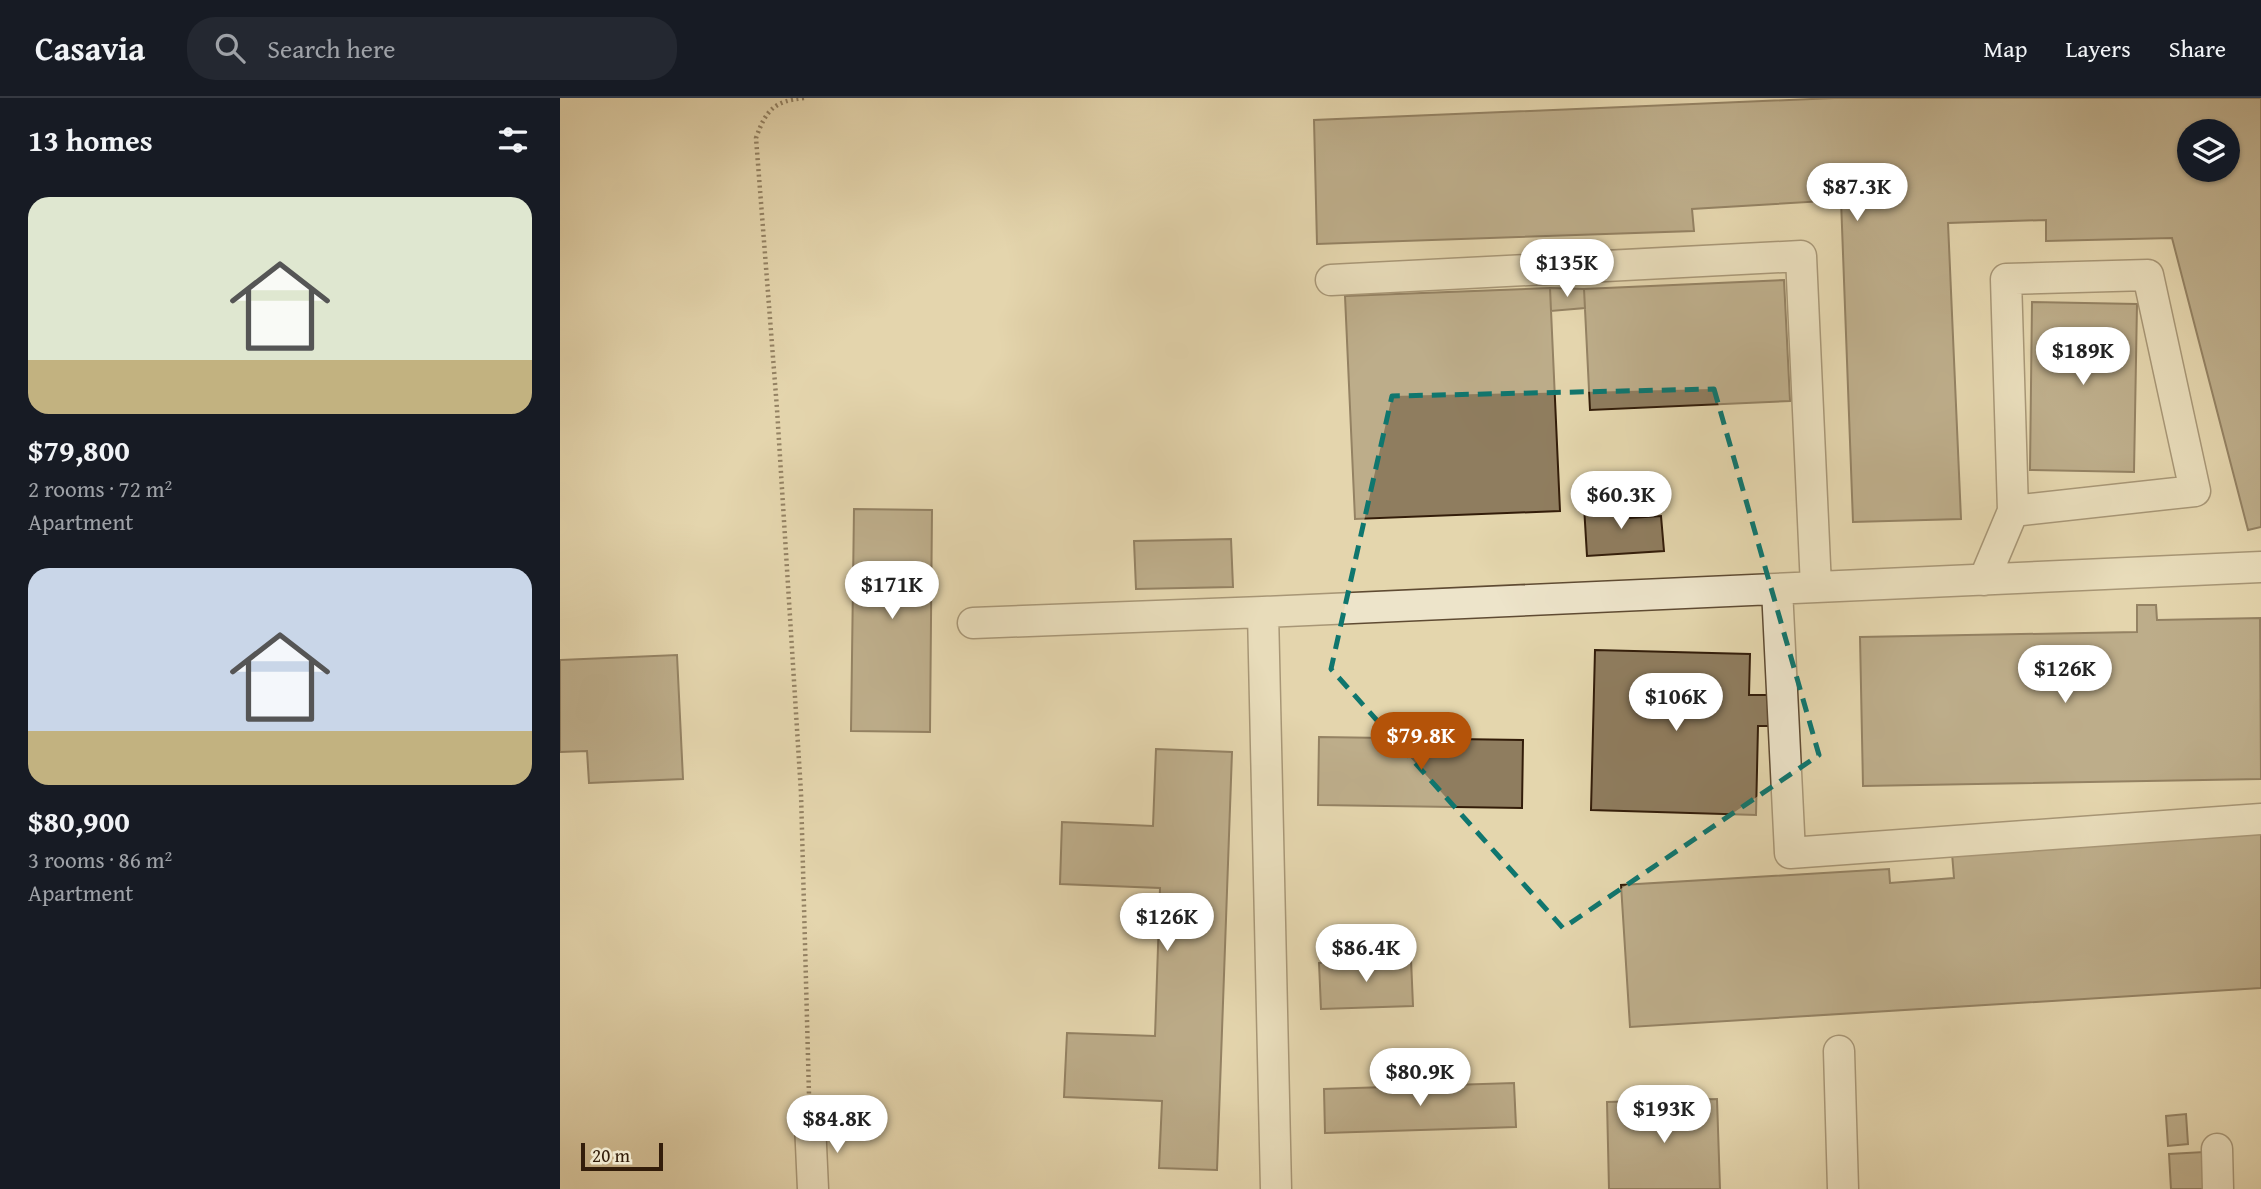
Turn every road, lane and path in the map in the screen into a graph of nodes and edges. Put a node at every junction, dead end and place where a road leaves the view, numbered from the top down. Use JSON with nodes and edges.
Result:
{"nodes":[{"id":1,"x":804,"y":98,"type":"edge"},
{"id":2,"x":1331,"y":280,"type":"dead end"},
{"id":3,"x":2013,"y":511,"type":"junction"},
{"id":4,"x":2261,"y":567,"type":"edge"},
{"id":5,"x":1984,"y":580,"type":"junction"},
{"id":6,"x":1816,"y":587,"type":"junction"},
{"id":7,"x":1777,"y":589,"type":"junction"},
{"id":8,"x":1263,"y":612,"type":"junction"},
{"id":9,"x":973,"y":624,"type":"dead end"},
{"id":10,"x":2261,"y":819,"type":"edge"},
{"id":11,"x":1839,"y":1051,"type":"dead end"},
{"id":12,"x":810,"y":1123,"type":"joint"},
{"id":13,"x":2217,"y":1149,"type":"dead end"},
{"id":14,"x":813,"y":1189,"type":"edge"},
{"id":15,"x":1276,"y":1189,"type":"edge"},
{"id":16,"x":1843,"y":1189,"type":"edge"},
{"id":17,"x":2218,"y":1189,"type":"edge"}],
"edges":[{"from":1,"to":12,"type":"path"},
{"from":2,"to":6,"type":"street"},
{"from":3,"to":3,"type":"street"},
{"from":3,"to":5,"type":"street"},
{"from":4,"to":5,"type":"street"},
{"from":5,"to":6,"type":"street"},
{"from":6,"to":7,"type":"street"},
{"from":7,"to":8,"type":"street"},
{"from":7,"to":10,"type":"street"},
{"from":8,"to":9,"type":"street"},
{"from":8,"to":15,"type":"street"},
{"from":11,"to":16,"type":"street"},
{"from":12,"to":14,"type":"street"},
{"from":13,"to":17,"type":"street"}]}
